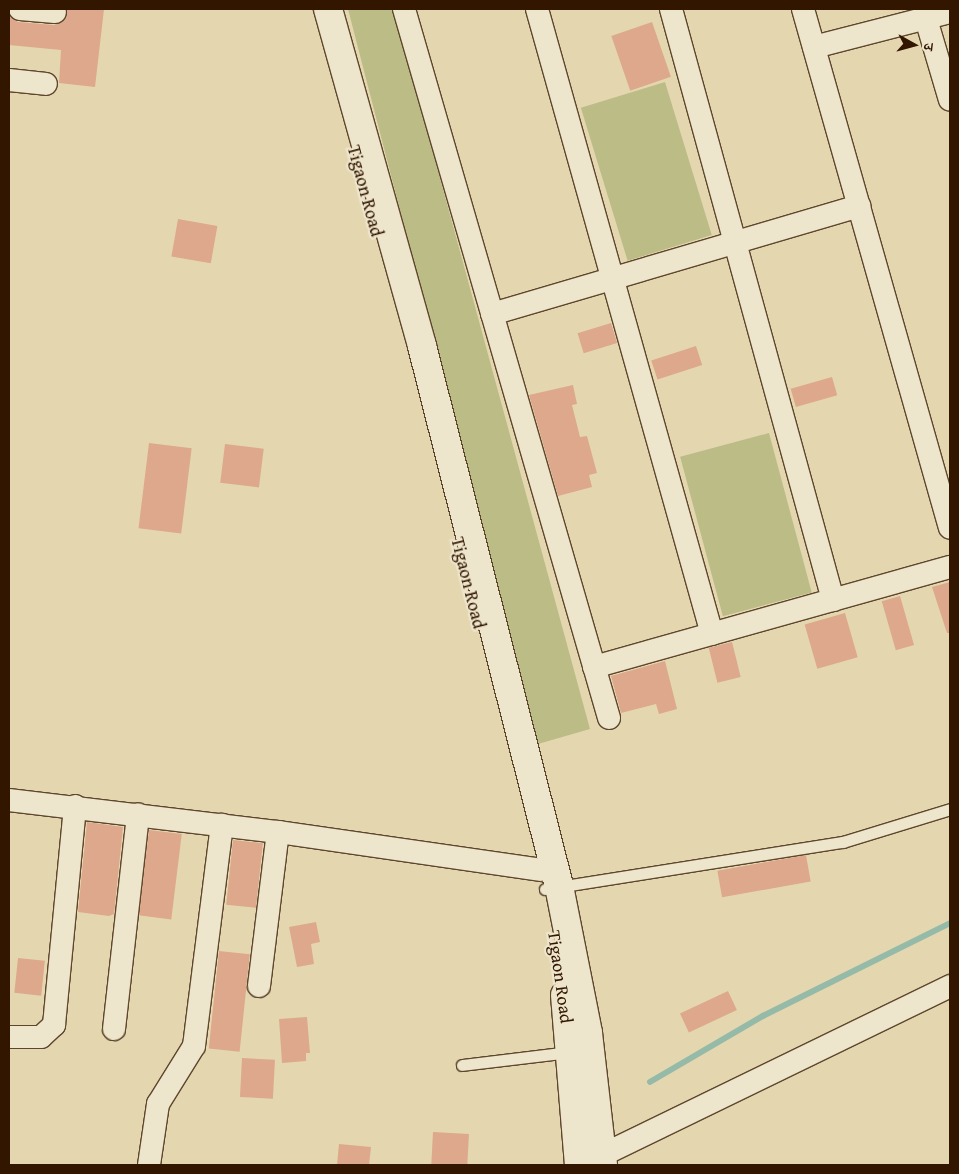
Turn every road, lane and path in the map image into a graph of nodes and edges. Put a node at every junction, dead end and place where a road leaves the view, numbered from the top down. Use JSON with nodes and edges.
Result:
{"nodes":[{"id":1,"x":20,"y":9,"type":"edge"},
{"id":2,"x":315,"y":9,"type":"edge"},
{"id":3,"x":328,"y":9,"type":"edge"},
{"id":4,"x":404,"y":9,"type":"edge"},
{"id":5,"x":537,"y":9,"type":"edge"},
{"id":6,"x":671,"y":9,"type":"edge"},
{"id":7,"x":803,"y":9,"type":"edge"},
{"id":8,"x":55,"y":12,"type":"dead end"},
{"id":9,"x":950,"y":12,"type":"edge"},
{"id":10,"x":926,"y":19,"type":"junction"},
{"id":11,"x":814,"y":47,"type":"junction"},
{"id":12,"x":9,"y":80,"type":"edge"},
{"id":13,"x":46,"y":84,"type":"dead end"},
{"id":14,"x":950,"y":100,"type":"edge"},
{"id":15,"x":859,"y":206,"type":"junction"},
{"id":16,"x":733,"y":243,"type":"junction"},
{"id":17,"x":612,"y":278,"type":"junction"},
{"id":18,"x":492,"y":314,"type":"junction"},
{"id":19,"x":943,"y":466,"type":"edge"},
{"id":20,"x":950,"y":528,"type":"edge"},
{"id":21,"x":950,"y":567,"type":"edge"},
{"id":22,"x":833,"y":600,"type":"junction"},
{"id":23,"x":712,"y":634,"type":"junction"},
{"id":24,"x":594,"y":667,"type":"junction"},
{"id":25,"x":609,"y":718,"type":"dead end"},
{"id":26,"x":9,"y":803,"type":"edge"},
{"id":27,"x":75,"y":806,"type":"junction"},
{"id":28,"x":950,"y":809,"type":"edge"},
{"id":29,"x":138,"y":814,"type":"junction"},
{"id":30,"x":222,"y":825,"type":"junction"},
{"id":31,"x":278,"y":832,"type":"junction"},
{"id":32,"x":548,"y":882,"type":"junction"},
{"id":33,"x":259,"y":986,"type":"dead end"},
{"id":34,"x":950,"y":986,"type":"edge"},
{"id":35,"x":114,"y":1030,"type":"dead end"},
{"id":36,"x":9,"y":1037,"type":"edge"},
{"id":37,"x":570,"y":1052,"type":"junction"},
{"id":38,"x":462,"y":1065,"type":"dead end"},
{"id":39,"x":592,"y":1162,"type":"edge"},
{"id":40,"x":149,"y":1165,"type":"edge"}],
"edges":[{"from":1,"to":8,"type":"street"},
{"from":2,"to":32,"type":"street","name":"Tigaon Road"},
{"from":3,"to":32,"type":"street"},
{"from":4,"to":18,"type":"street"},
{"from":5,"to":17,"type":"street"},
{"from":6,"to":16,"type":"street"},
{"from":7,"to":11,"type":"street"},
{"from":9,"to":10,"type":"street"},
{"from":10,"to":11,"type":"street"},
{"from":10,"to":14,"type":"street"},
{"from":11,"to":15,"type":"street"},
{"from":12,"to":13,"type":"street"},
{"from":15,"to":16,"type":"street"},
{"from":15,"to":19,"type":"street"},
{"from":16,"to":17,"type":"street"},
{"from":16,"to":22,"type":"street"},
{"from":17,"to":18,"type":"street"},
{"from":17,"to":23,"type":"street"},
{"from":18,"to":24,"type":"street"},
{"from":19,"to":20,"type":"street"},
{"from":21,"to":22,"type":"street"},
{"from":22,"to":23,"type":"street"},
{"from":23,"to":24,"type":"street"},
{"from":24,"to":25,"type":"street"},
{"from":26,"to":27,"type":"street"},
{"from":27,"to":29,"type":"street"},
{"from":27,"to":36,"type":"street"},
{"from":28,"to":32,"type":"lane"},
{"from":29,"to":30,"type":"street"},
{"from":29,"to":35,"type":"street"},
{"from":30,"to":31,"type":"street"},
{"from":30,"to":40,"type":"street"},
{"from":31,"to":32,"type":"street"},
{"from":31,"to":33,"type":"street"},
{"from":32,"to":37,"type":"street","name":"Tigaon Road"},
{"from":32,"to":39,"type":"street"},
{"from":34,"to":39,"type":"street"},
{"from":37,"to":38,"type":"lane"},
{"from":37,"to":39,"type":"street","name":"Tigaon Road"}]}
